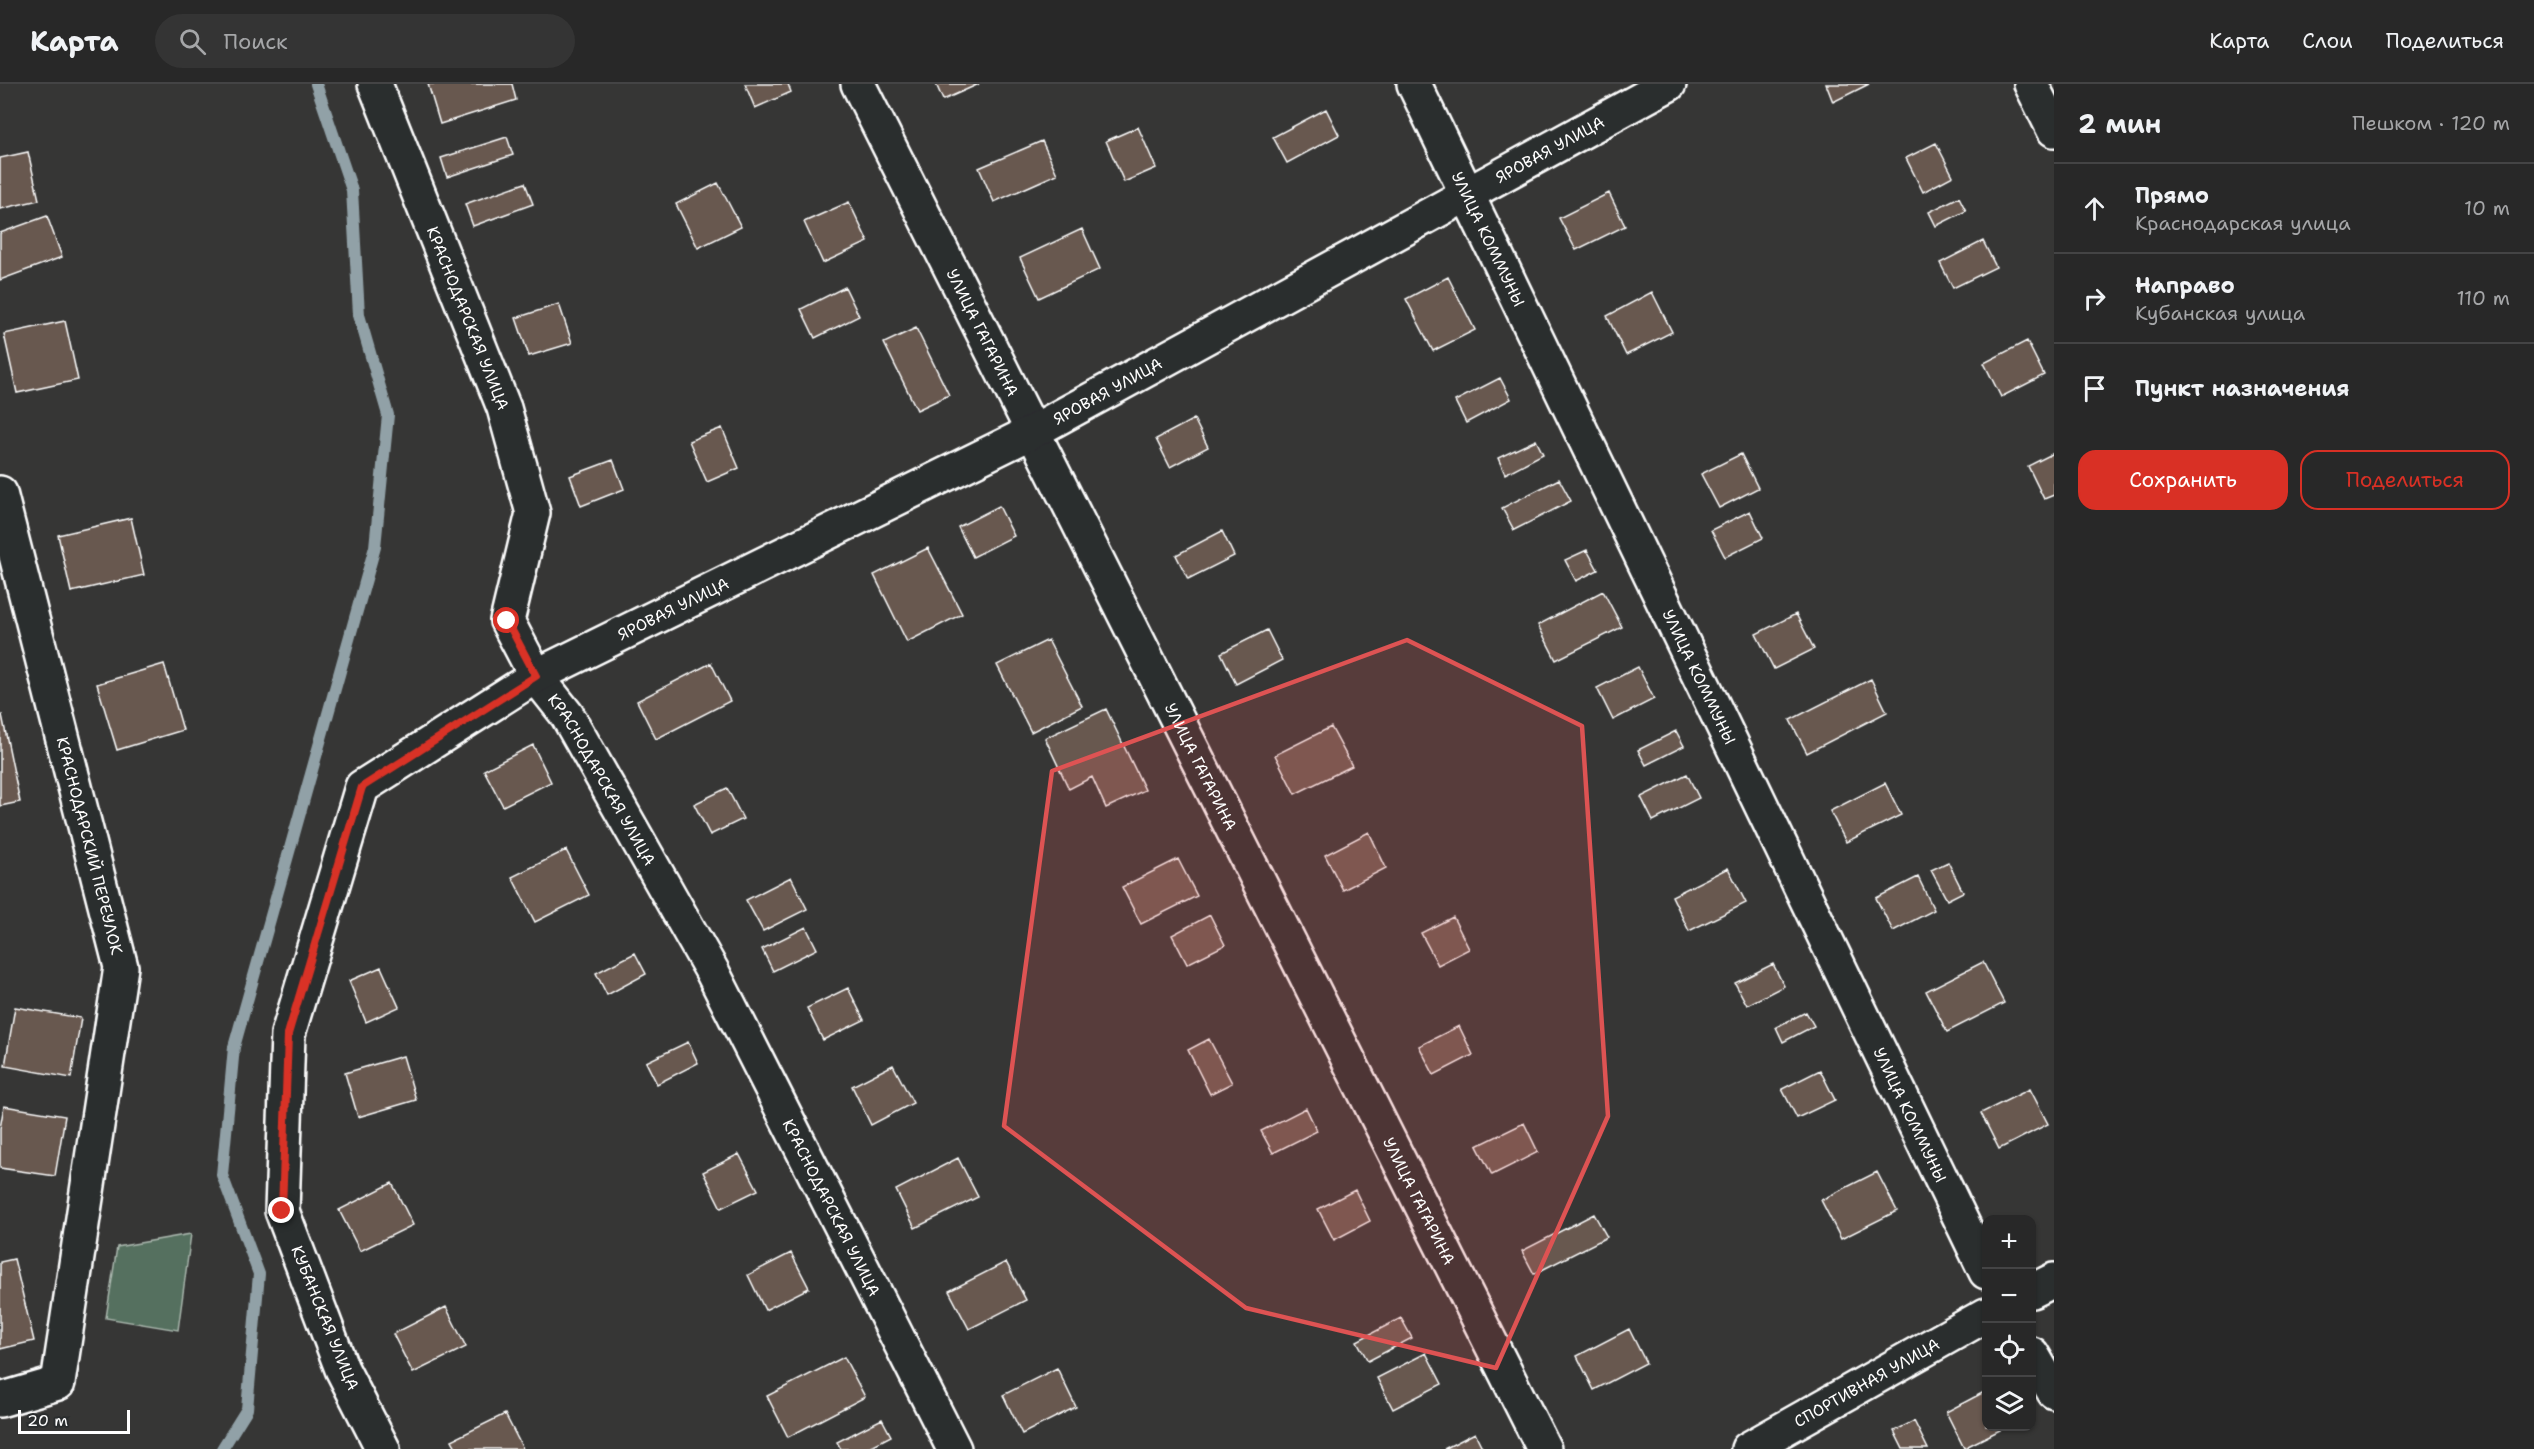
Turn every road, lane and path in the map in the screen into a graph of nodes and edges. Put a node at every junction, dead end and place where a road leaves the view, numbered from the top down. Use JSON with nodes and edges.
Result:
{"nodes":[{"id":1,"x":375,"y":84,"type":"edge"},
{"id":2,"x":858,"y":84,"type":"edge"},
{"id":3,"x":1414,"y":84,"type":"edge"},
{"id":4,"x":1669,"y":84,"type":"edge"},
{"id":5,"x":2031,"y":84,"type":"edge"},
{"id":6,"x":2054,"y":130,"type":"edge"},
{"id":7,"x":1467,"y":194,"type":"junction"},
{"id":8,"x":1034,"y":431,"type":"junction"},
{"id":9,"x":0,"y":493,"type":"edge"},
{"id":10,"x":536,"y":676,"type":"junction"},
{"id":11,"x":1985,"y":1269,"type":"edge"},
{"id":12,"x":2054,"y":1280,"type":"edge"},
{"id":13,"x":2036,"y":1289,"type":"edge"},
{"id":14,"x":1982,"y":1317,"type":"edge"},
{"id":15,"x":2036,"y":1362,"type":"edge"},
{"id":16,"x":2054,"y":1392,"type":"edge"},
{"id":17,"x":0,"y":1400,"type":"edge"},
{"id":18,"x":383,"y":1449,"type":"edge"},
{"id":19,"x":954,"y":1449,"type":"edge"},
{"id":20,"x":1544,"y":1449,"type":"edge"},
{"id":21,"x":1748,"y":1449,"type":"edge"}],
"edges":[{"from":1,"to":10,"type":"street","name":"КРАСНОДАРСКАЯ УЛИЦА"},
{"from":2,"to":8,"type":"street","name":"УЛИЦА ГАГАРИНА"},
{"from":3,"to":7,"type":"street","name":"УЛИЦА КОММУНЫ"},
{"from":4,"to":7,"type":"street","name":"ЯРОВАЯ УЛИЦА"},
{"from":5,"to":6,"type":"street"},
{"from":7,"to":8,"type":"street","name":"ЯРОВАЯ УЛИЦА"},
{"from":7,"to":11,"type":"street","name":"УЛИЦА КОММУНЫ"},
{"from":8,"to":10,"type":"street","name":"ЯРОВАЯ УЛИЦА"},
{"from":8,"to":20,"type":"street","name":"УЛИЦА ГАГАРИНА"},
{"from":9,"to":17,"type":"street","name":"КРАСНОДАРСКИЙ ПЕРЕУЛОК"},
{"from":10,"to":18,"type":"street","name":"КУБАНСКАЯ УЛИЦА"},
{"from":10,"to":19,"type":"street","name":"КРАСНОДАРСКАЯ УЛИЦА"},
{"from":12,"to":13,"type":"street"},
{"from":14,"to":21,"type":"street","name":"СПОРТИВНАЯ УЛИЦА"},
{"from":15,"to":16,"type":"street"}]}
